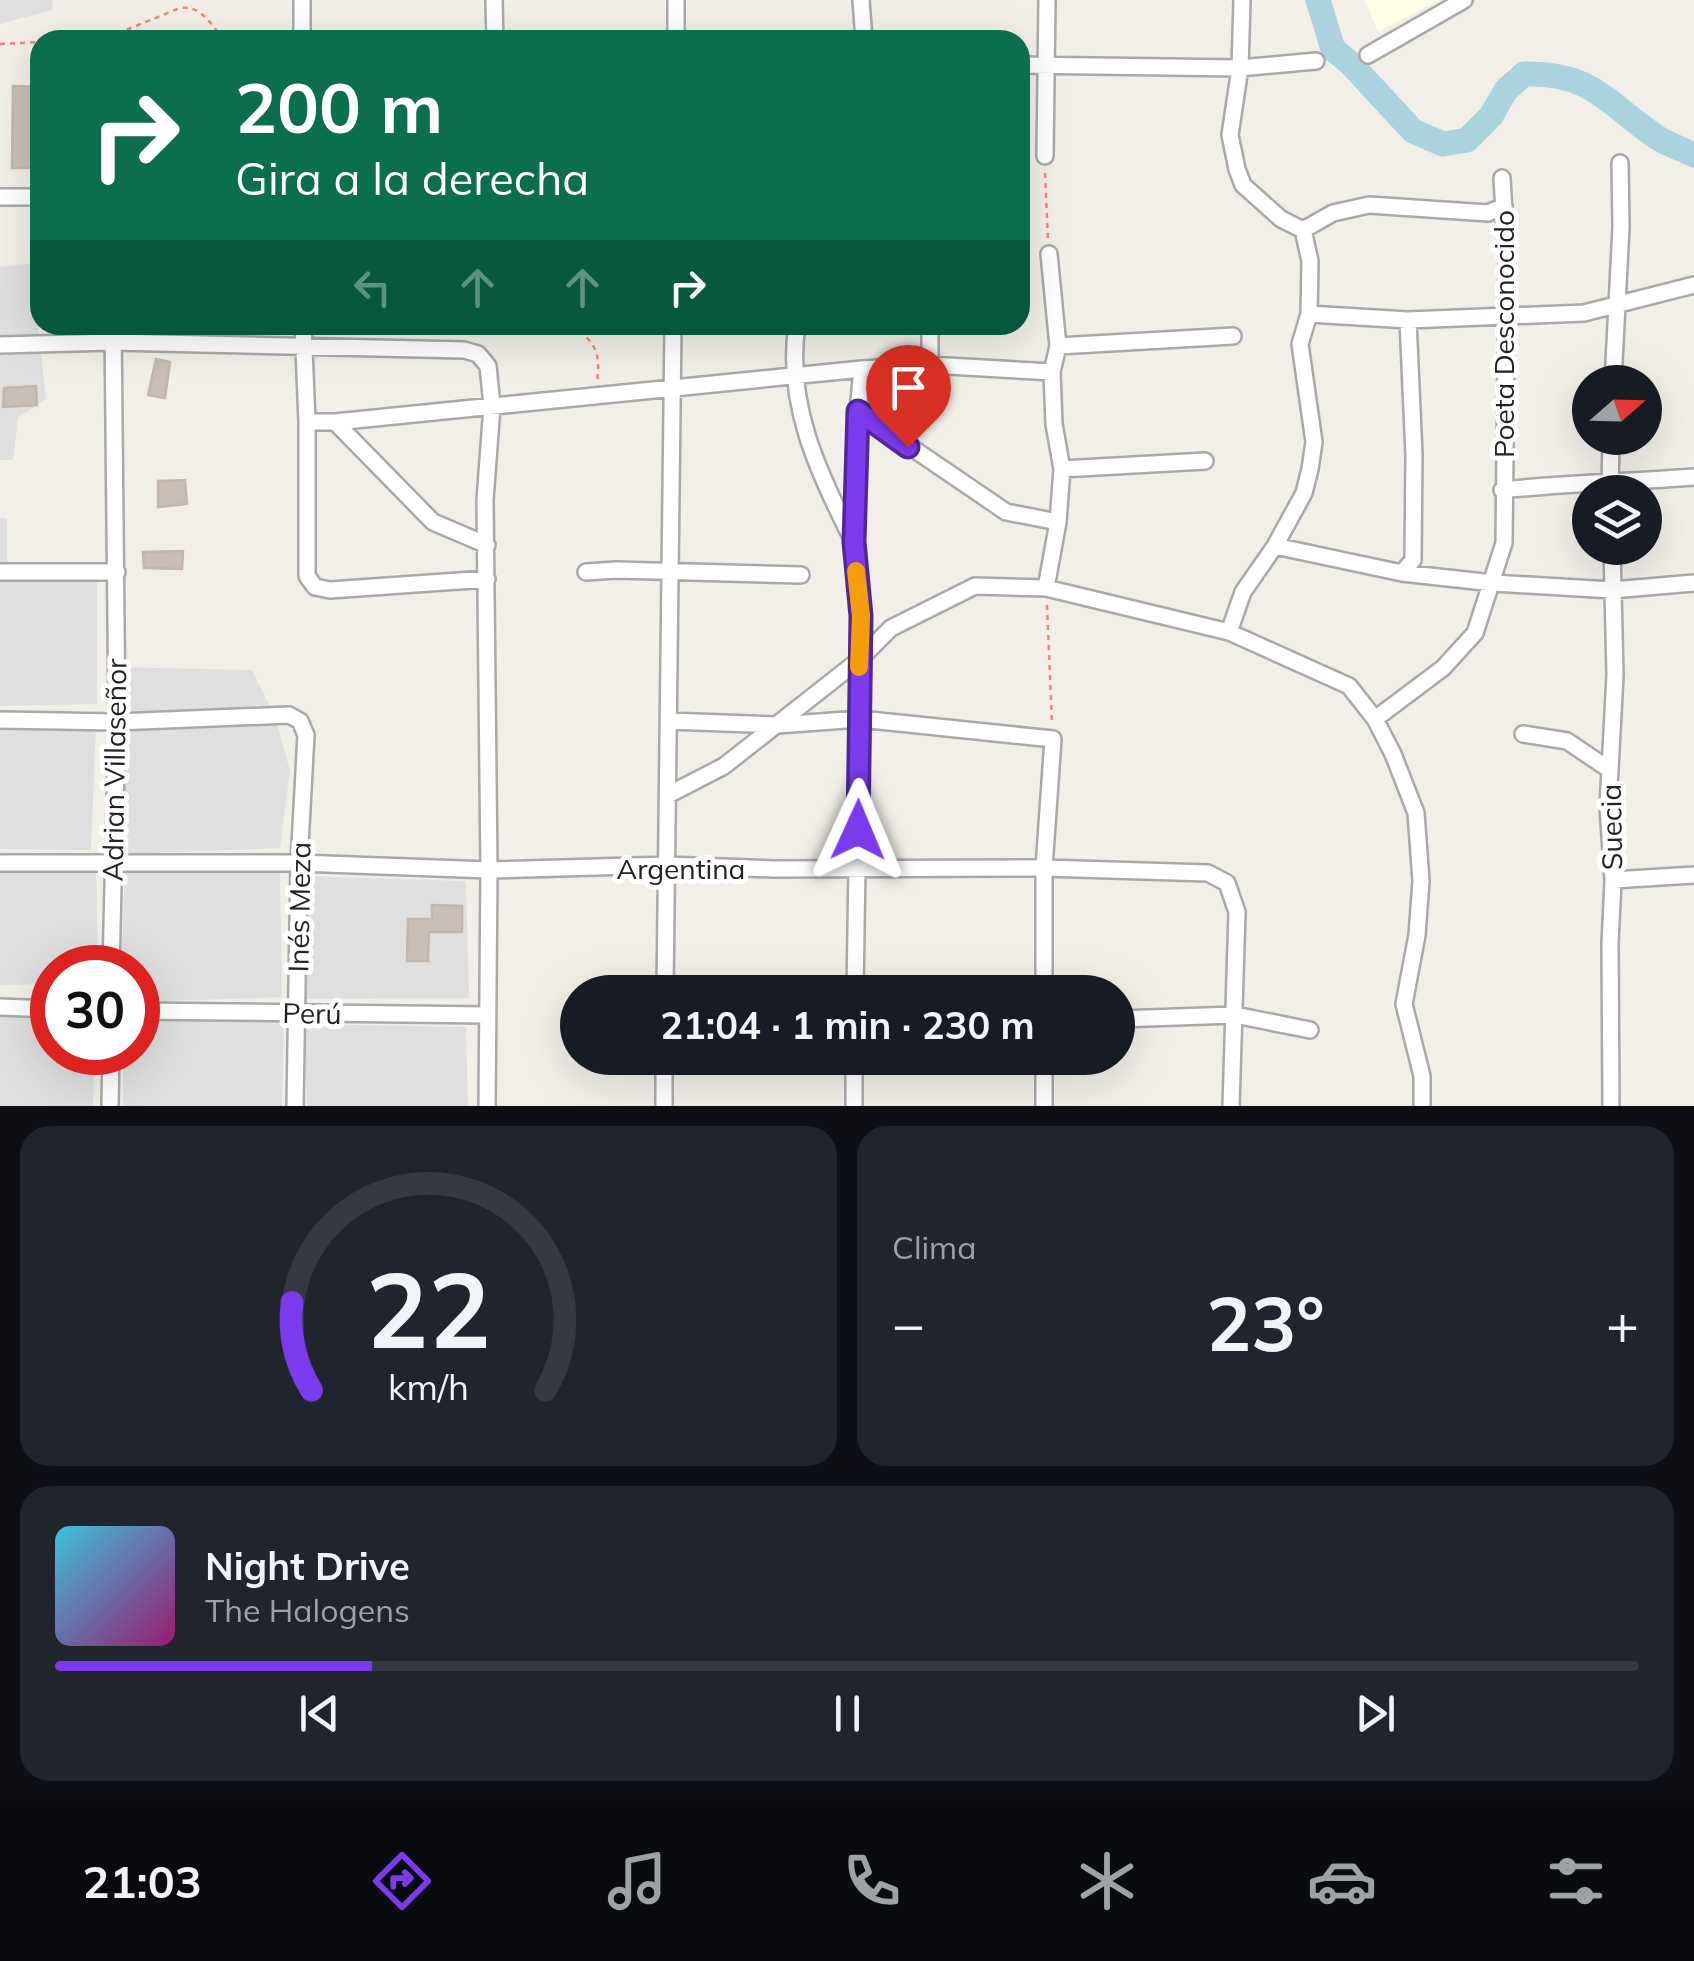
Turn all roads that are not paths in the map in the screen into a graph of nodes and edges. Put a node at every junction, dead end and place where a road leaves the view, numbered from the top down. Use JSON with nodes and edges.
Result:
{"nodes":[{"id":1,"x":302,"y":0,"type":"edge"},
{"id":2,"x":494,"y":0,"type":"edge"},
{"id":3,"x":676,"y":0,"type":"edge"},
{"id":4,"x":861,"y":0,"type":"edge"},
{"id":5,"x":1047,"y":0,"type":"edge"},
{"id":6,"x":1242,"y":0,"type":"edge"},
{"id":7,"x":1464,"y":0,"type":"edge"},
{"id":8,"x":302,"y":30,"type":"edge"},
{"id":9,"x":495,"y":30,"type":"edge"},
{"id":10,"x":676,"y":30,"type":"edge"},
{"id":11,"x":863,"y":30,"type":"edge"},
{"id":12,"x":1368,"y":55,"type":"dead end"},
{"id":13,"x":1316,"y":62,"type":"dead end"},
{"id":14,"x":1047,"y":64,"type":"junction"},
{"id":15,"x":1030,"y":65,"type":"edge"},
{"id":16,"x":1240,"y":68,"type":"junction"},
{"id":17,"x":1045,"y":156,"type":"road end"},
{"id":18,"x":1620,"y":163,"type":"dead end"},
{"id":19,"x":1502,"y":178,"type":"dead end"},
{"id":20,"x":0,"y":197,"type":"edge"},
{"id":21,"x":30,"y":198,"type":"edge"},
{"id":22,"x":1504,"y":206,"type":"junction"},
{"id":23,"x":1303,"y":230,"type":"junction"},
{"id":24,"x":1049,"y":254,"type":"road end"},
{"id":25,"x":1694,"y":285,"type":"edge"},
{"id":26,"x":1616,"y":303,"type":"junction"},
{"id":27,"x":1310,"y":314,"type":"junction"},
{"id":28,"x":1506,"y":318,"type":"junction"},
{"id":29,"x":1408,"y":320,"type":"junction"},
{"id":30,"x":114,"y":335,"type":"edge"},
{"id":31,"x":303,"y":335,"type":"edge"},
{"id":32,"x":674,"y":335,"type":"edge"},
{"id":33,"x":796,"y":335,"type":"edge"},
{"id":34,"x":930,"y":335,"type":"edge"},
{"id":35,"x":1233,"y":336,"type":"dead end"},
{"id":36,"x":114,"y":342,"type":"junction"},
{"id":37,"x":0,"y":345,"type":"edge"},
{"id":38,"x":304,"y":346,"type":"junction"},
{"id":39,"x":1058,"y":346,"type":"junction"},
{"id":40,"x":930,"y":365,"type":"junction"},
{"id":41,"x":1614,"y":365,"type":"edge"},
{"id":42,"x":862,"y":369,"type":"junction"},
{"id":43,"x":1052,"y":372,"type":"junction"},
{"id":44,"x":792,"y":377,"type":"junction"},
{"id":45,"x":673,"y":388,"type":"junction"},
{"id":46,"x":492,"y":406,"type":"junction"},
{"id":47,"x":858,"y":411,"type":"junction"},
{"id":48,"x":306,"y":422,"type":"junction"},
{"id":49,"x":335,"y":422,"type":"junction"},
{"id":50,"x":1205,"y":461,"type":"dead end"},
{"id":51,"x":1062,"y":469,"type":"junction"},
{"id":52,"x":1694,"y":477,"type":"edge"},
{"id":53,"x":1662,"y":481,"type":"edge"},
{"id":54,"x":1572,"y":484,"type":"edge"},
{"id":55,"x":1502,"y":490,"type":"junction"},
{"id":56,"x":1058,"y":522,"type":"junction"},
{"id":57,"x":854,"y":542,"type":"junction"},
{"id":58,"x":487,"y":545,"type":"junction"},
{"id":59,"x":1275,"y":546,"type":"junction"},
{"id":60,"x":1612,"y":565,"type":"edge"},
{"id":61,"x":0,"y":572,"type":"edge"},
{"id":62,"x":117,"y":572,"type":"junction"},
{"id":63,"x":586,"y":572,"type":"dead end"},
{"id":64,"x":670,"y":573,"type":"junction"},
{"id":65,"x":1402,"y":574,"type":"junction"},
{"id":66,"x":801,"y":575,"type":"dead end"},
{"id":67,"x":487,"y":579,"type":"junction"},
{"id":68,"x":1494,"y":583,"type":"junction"},
{"id":69,"x":1694,"y":583,"type":"edge"},
{"id":70,"x":1046,"y":588,"type":"junction"},
{"id":71,"x":1612,"y":590,"type":"junction"},
{"id":72,"x":1230,"y":632,"type":"junction"},
{"id":73,"x":859,"y":660,"type":"junction"},
{"id":74,"x":860,"y":719,"type":"junction"},
{"id":75,"x":1375,"y":719,"type":"junction"},
{"id":76,"x":0,"y":720,"type":"edge"},
{"id":77,"x":668,"y":721,"type":"junction"},
{"id":78,"x":117,"y":722,"type":"junction"},
{"id":79,"x":778,"y":725,"type":"junction"},
{"id":80,"x":1523,"y":734,"type":"dead end"},
{"id":81,"x":1610,"y":770,"type":"junction"},
{"id":82,"x":668,"y":795,"type":"junction"},
{"id":83,"x":0,"y":863,"type":"edge"},
{"id":84,"x":112,"y":863,"type":"junction"},
{"id":85,"x":300,"y":863,"type":"junction"},
{"id":86,"x":667,"y":866,"type":"junction"},
{"id":87,"x":858,"y":868,"type":"junction"},
{"id":88,"x":1044,"y":868,"type":"junction"},
{"id":89,"x":490,"y":870,"type":"junction"},
{"id":90,"x":1694,"y":875,"type":"edge"},
{"id":91,"x":1613,"y":880,"type":"junction"},
{"id":92,"x":112,"y":945,"type":"edge"},
{"id":93,"x":665,"y":975,"type":"edge"},
{"id":94,"x":855,"y":975,"type":"edge"},
{"id":95,"x":1044,"y":975,"type":"edge"},
{"id":96,"x":0,"y":1008,"type":"edge"},
{"id":97,"x":30,"y":1009,"type":"edge"},
{"id":98,"x":160,"y":1012,"type":"edge"},
{"id":99,"x":297,"y":1013,"type":"junction"},
{"id":100,"x":487,"y":1015,"type":"junction"},
{"id":101,"x":1235,"y":1015,"type":"junction"},
{"id":102,"x":1135,"y":1018,"type":"edge"},
{"id":103,"x":1310,"y":1030,"type":"dead end"},
{"id":104,"x":111,"y":1075,"type":"edge"},
{"id":105,"x":664,"y":1075,"type":"edge"},
{"id":106,"x":854,"y":1075,"type":"edge"},
{"id":107,"x":1044,"y":1075,"type":"edge"},
{"id":108,"x":110,"y":1106,"type":"edge"},
{"id":109,"x":296,"y":1106,"type":"edge"},
{"id":110,"x":487,"y":1106,"type":"edge"},
{"id":111,"x":664,"y":1106,"type":"edge"},
{"id":112,"x":854,"y":1106,"type":"edge"},
{"id":113,"x":1044,"y":1106,"type":"edge"},
{"id":114,"x":1230,"y":1106,"type":"edge"},
{"id":115,"x":1422,"y":1106,"type":"edge"},
{"id":116,"x":1611,"y":1106,"type":"edge"}],
"edges":[{"from":1,"to":8,"type":"street"},
{"from":2,"to":9,"type":"street"},
{"from":3,"to":10,"type":"street"},
{"from":4,"to":11,"type":"street"},
{"from":5,"to":14,"type":"street"},
{"from":6,"to":16,"type":"street"},
{"from":7,"to":12,"type":"street"},
{"from":13,"to":16,"type":"street"},
{"from":14,"to":15,"type":"street"},
{"from":14,"to":16,"type":"street"},
{"from":14,"to":17,"type":"street"},
{"from":16,"to":23,"type":"street"},
{"from":18,"to":26,"type":"street"},
{"from":19,"to":22,"type":"street","name":"Poeta Desconocido"},
{"from":20,"to":21,"type":"street"},
{"from":22,"to":23,"type":"street"},
{"from":22,"to":28,"type":"street","name":"Poeta Desconocido"},
{"from":23,"to":27,"type":"street"},
{"from":24,"to":39,"type":"street"},
{"from":25,"to":26,"type":"street"},
{"from":26,"to":28,"type":"street"},
{"from":26,"to":41,"type":"street"},
{"from":27,"to":29,"type":"street"},
{"from":27,"to":59,"type":"street"},
{"from":28,"to":29,"type":"street"},
{"from":28,"to":55,"type":"street","name":"Poeta Desconocido"},
{"from":29,"to":65,"type":"street"},
{"from":30,"to":36,"type":"street","name":"Adrian Villaseñor"},
{"from":31,"to":38,"type":"street"},
{"from":32,"to":45,"type":"street"},
{"from":33,"to":44,"type":"street"},
{"from":34,"to":40,"type":"street"},
{"from":35,"to":39,"type":"street"},
{"from":36,"to":37,"type":"street"},
{"from":36,"to":38,"type":"street"},
{"from":36,"to":62,"type":"street","name":"Adrian Villaseñor"},
{"from":38,"to":46,"type":"street"},
{"from":38,"to":48,"type":"street"},
{"from":39,"to":43,"type":"street"},
{"from":40,"to":42,"type":"street"},
{"from":40,"to":43,"type":"street"},
{"from":42,"to":44,"type":"street"},
{"from":42,"to":47,"type":"street"},
{"from":43,"to":51,"type":"street"},
{"from":44,"to":45,"type":"street"},
{"from":44,"to":57,"type":"street"},
{"from":45,"to":46,"type":"street"},
{"from":45,"to":64,"type":"street"},
{"from":46,"to":49,"type":"street"},
{"from":46,"to":58,"type":"street"},
{"from":47,"to":56,"type":"street"},
{"from":47,"to":57,"type":"street"},
{"from":48,"to":49,"type":"street"},
{"from":48,"to":67,"type":"street"},
{"from":49,"to":58,"type":"street"},
{"from":50,"to":51,"type":"street"},
{"from":51,"to":56,"type":"street"},
{"from":52,"to":53,"type":"street","name":"Poeta Desconocido"},
{"from":54,"to":55,"type":"street","name":"Poeta Desconocido"},
{"from":55,"to":68,"type":"street","name":"Poeta Desconocido"},
{"from":56,"to":70,"type":"street"},
{"from":57,"to":73,"type":"street"},
{"from":58,"to":67,"type":"street"},
{"from":59,"to":65,"type":"street"},
{"from":59,"to":72,"type":"street"},
{"from":60,"to":71,"type":"street","name":"Suecia"},
{"from":61,"to":62,"type":"street"},
{"from":62,"to":78,"type":"street","name":"Adrian Villaseñor"},
{"from":63,"to":64,"type":"street"},
{"from":64,"to":66,"type":"street"},
{"from":64,"to":77,"type":"street"},
{"from":65,"to":68,"type":"street"},
{"from":67,"to":89,"type":"street"},
{"from":68,"to":71,"type":"street"},
{"from":68,"to":75,"type":"street","name":"Poeta Desconocido"},
{"from":69,"to":71,"type":"street"},
{"from":70,"to":72,"type":"street"},
{"from":70,"to":73,"type":"street"},
{"from":71,"to":81,"type":"street","name":"Suecia"},
{"from":72,"to":75,"type":"street"},
{"from":73,"to":74,"type":"street"},
{"from":73,"to":79,"type":"street"},
{"from":74,"to":79,"type":"street"},
{"from":74,"to":87,"type":"street"},
{"from":74,"to":88,"type":"street"},
{"from":75,"to":115,"type":"street"},
{"from":76,"to":78,"type":"street"},
{"from":77,"to":79,"type":"street"},
{"from":77,"to":82,"type":"street"},
{"from":78,"to":84,"type":"street","name":"Adrian Villaseñor"},
{"from":78,"to":85,"type":"street","name":"Inés Meza"},
{"from":79,"to":82,"type":"street"},
{"from":80,"to":81,"type":"street"},
{"from":81,"to":91,"type":"street","name":"Suecia"},
{"from":82,"to":86,"type":"street"},
{"from":83,"to":84,"type":"street","name":"Argentina"},
{"from":84,"to":85,"type":"street","name":"Argentina"},
{"from":84,"to":92,"type":"street","name":"Adrian Villaseñor"},
{"from":85,"to":89,"type":"street","name":"Argentina"},
{"from":85,"to":99,"type":"street","name":"Inés Meza"},
{"from":86,"to":87,"type":"street","name":"Argentina"},
{"from":86,"to":89,"type":"street","name":"Argentina"},
{"from":86,"to":93,"type":"street"},
{"from":87,"to":88,"type":"street","name":"Argentina"},
{"from":87,"to":94,"type":"street"},
{"from":88,"to":95,"type":"street"},
{"from":88,"to":101,"type":"street","name":"Argentina"},
{"from":89,"to":100,"type":"street"},
{"from":90,"to":91,"type":"street"},
{"from":91,"to":116,"type":"street","name":"Suecia"},
{"from":96,"to":97,"type":"street"},
{"from":98,"to":99,"type":"street","name":"Perú"},
{"from":99,"to":100,"type":"street","name":"Perú"},
{"from":99,"to":109,"type":"street","name":"Inés Meza"},
{"from":100,"to":110,"type":"street"},
{"from":101,"to":102,"type":"street"},
{"from":101,"to":103,"type":"street"},
{"from":101,"to":114,"type":"street","name":"Argentina"},
{"from":104,"to":108,"type":"street"},
{"from":105,"to":111,"type":"street"},
{"from":106,"to":112,"type":"street"},
{"from":107,"to":113,"type":"street"}]}
